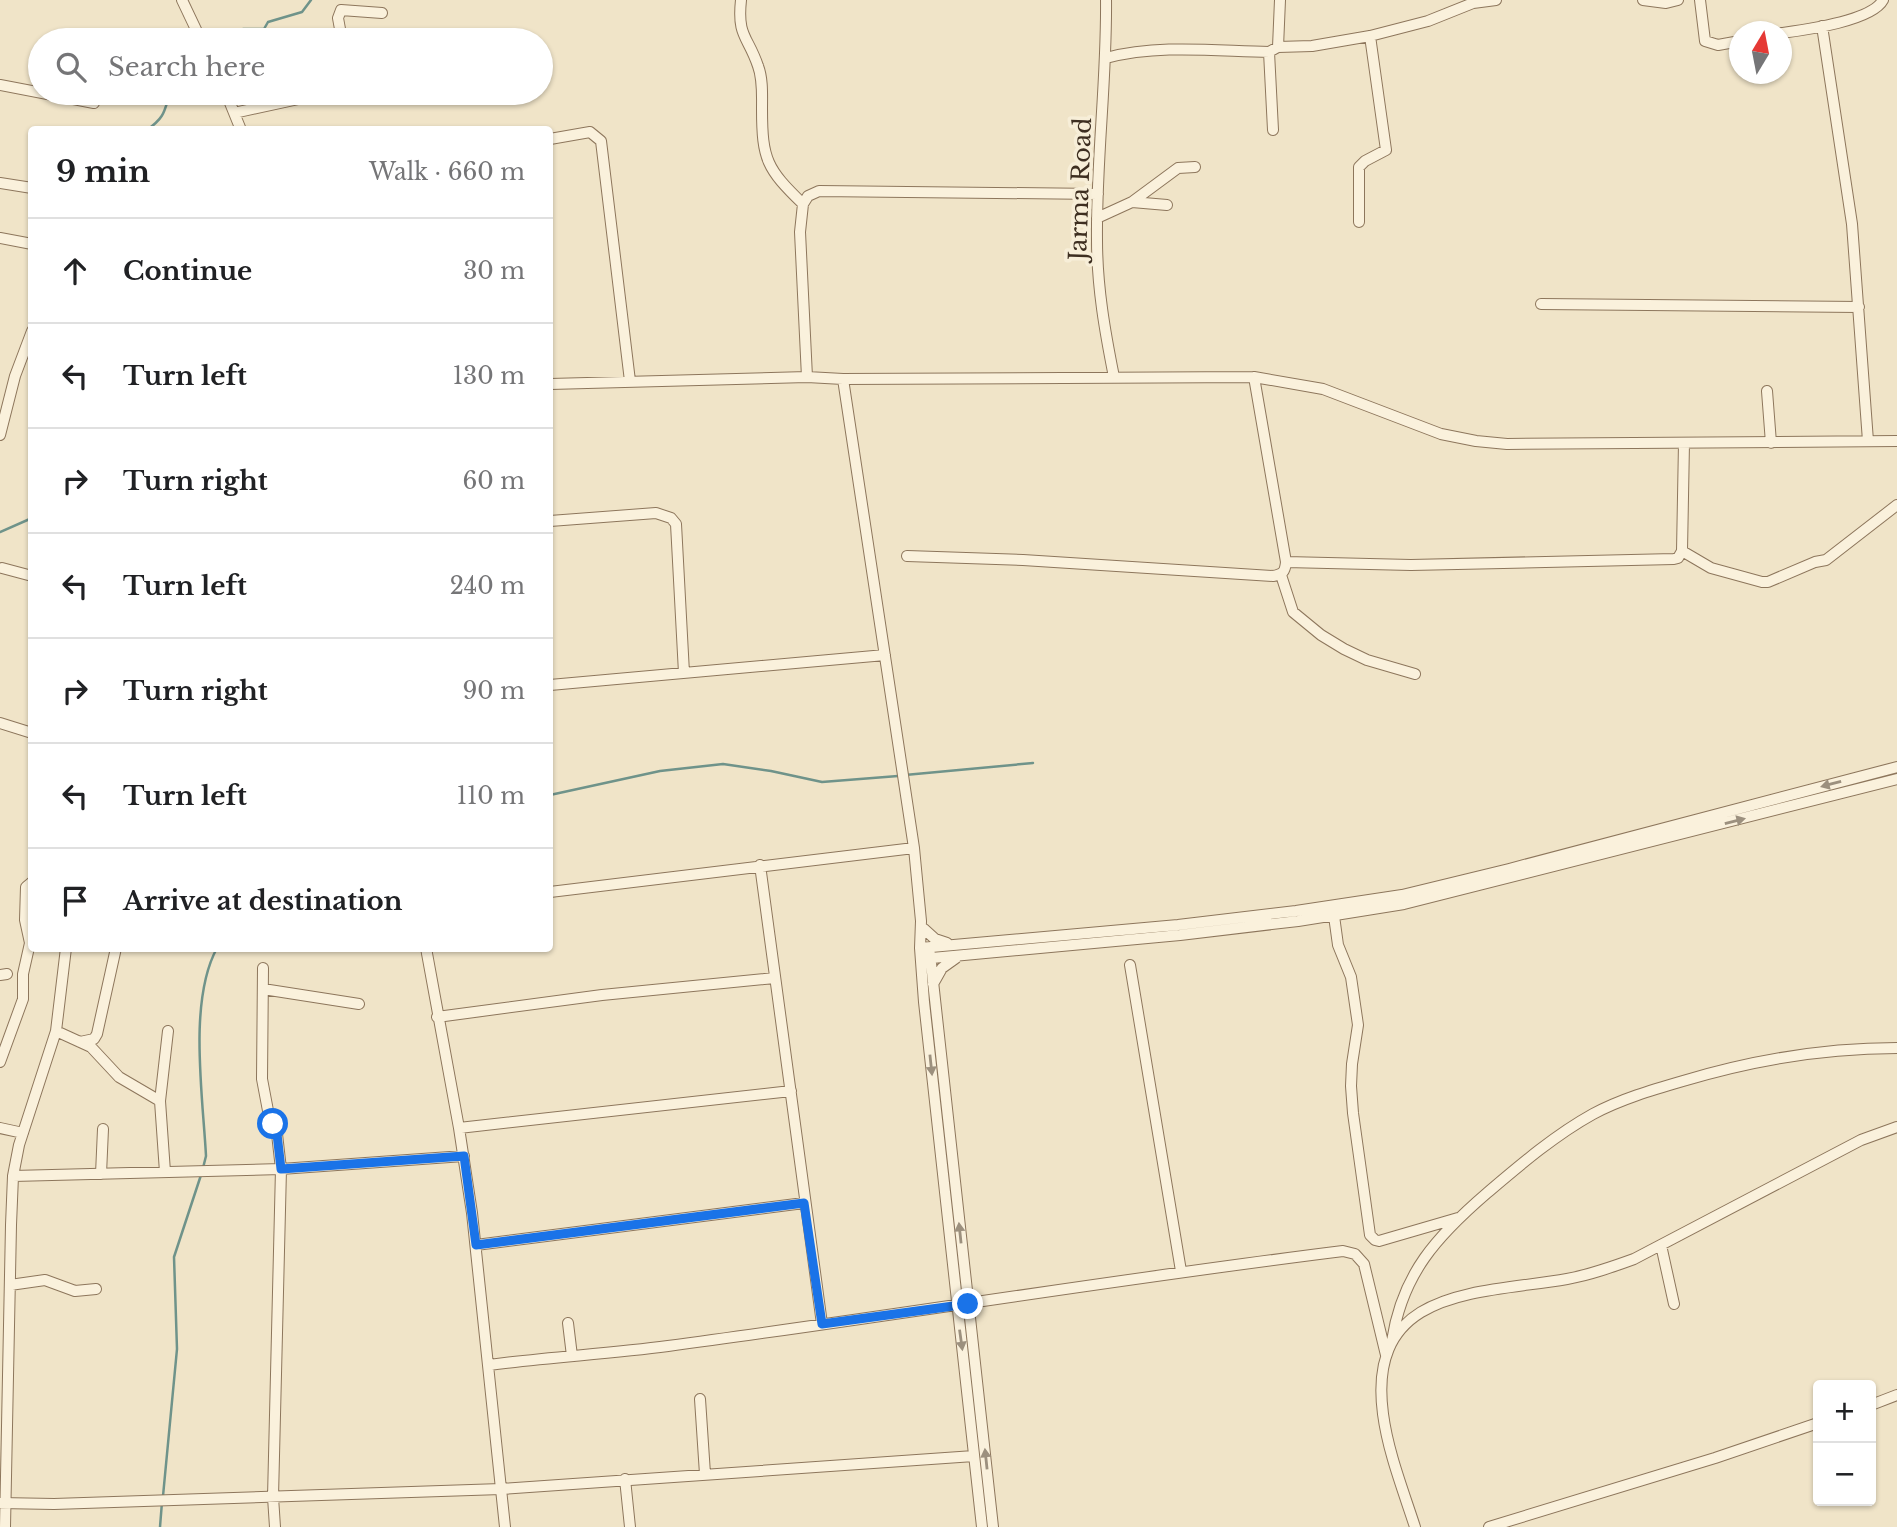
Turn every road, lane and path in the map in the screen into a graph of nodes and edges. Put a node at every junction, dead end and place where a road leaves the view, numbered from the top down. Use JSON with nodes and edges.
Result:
{"nodes":[{"id":1,"x":182,"y":0,"type":"edge"},
{"id":2,"x":741,"y":0,"type":"edge"},
{"id":3,"x":1106,"y":0,"type":"edge"},
{"id":4,"x":1280,"y":0,"type":"edge"},
{"id":5,"x":1496,"y":0,"type":"edge"},
{"id":6,"x":1643,"y":0,"type":"edge"},
{"id":7,"x":1678,"y":0,"type":"edge"},
{"id":8,"x":1700,"y":0,"type":"edge"},
{"id":9,"x":1882,"y":0,"type":"edge"},
{"id":10,"x":382,"y":13,"type":"dead end"},
{"id":11,"x":1822,"y":26,"type":"junction"},
{"id":12,"x":196,"y":28,"type":"edge"},
{"id":13,"x":340,"y":28,"type":"edge"},
{"id":14,"x":1792,"y":31,"type":"edge"},
{"id":15,"x":1370,"y":36,"type":"junction"},
{"id":16,"x":1729,"y":43,"type":"edge"},
{"id":17,"x":1273,"y":49,"type":"junction"},
{"id":18,"x":1106,"y":58,"type":"junction"},
{"id":19,"x":0,"y":85,"type":"edge"},
{"id":20,"x":28,"y":90,"type":"edge"},
{"id":21,"x":231,"y":105,"type":"edge"},
{"id":22,"x":271,"y":105,"type":"edge"},
{"id":23,"x":234,"y":113,"type":"junction"},
{"id":24,"x":239,"y":126,"type":"edge"},
{"id":25,"x":1273,"y":131,"type":"dead end"},
{"id":26,"x":553,"y":138,"type":"edge"},
{"id":27,"x":1195,"y":167,"type":"dead end"},
{"id":28,"x":0,"y":183,"type":"edge"},
{"id":29,"x":28,"y":187,"type":"edge"},
{"id":30,"x":1098,"y":194,"type":"junction"},
{"id":31,"x":1132,"y":202,"type":"junction"},
{"id":32,"x":803,"y":204,"type":"junction"},
{"id":33,"x":1167,"y":205,"type":"dead end"},
{"id":34,"x":1097,"y":218,"type":"junction"},
{"id":35,"x":1360,"y":222,"type":"dead end"},
{"id":36,"x":0,"y":238,"type":"edge"},
{"id":37,"x":28,"y":243,"type":"edge"},
{"id":38,"x":1541,"y":304,"type":"dead end"},
{"id":39,"x":1859,"y":307,"type":"junction"},
{"id":40,"x":28,"y":342,"type":"edge"},
{"id":41,"x":807,"y":377,"type":"junction"},
{"id":42,"x":1114,"y":377,"type":"junction"},
{"id":43,"x":1254,"y":377,"type":"junction"},
{"id":44,"x":843,"y":379,"type":"junction"},
{"id":45,"x":630,"y":380,"type":"junction"},
{"id":46,"x":553,"y":384,"type":"edge"},
{"id":47,"x":1767,"y":391,"type":"dead end"},
{"id":48,"x":0,"y":435,"type":"edge"},
{"id":49,"x":1868,"y":441,"type":"junction"},
{"id":50,"x":1897,"y":441,"type":"edge"},
{"id":51,"x":1684,"y":443,"type":"junction"},
{"id":52,"x":1770,"y":443,"type":"junction"},
{"id":53,"x":1897,"y":505,"type":"edge"},
{"id":54,"x":553,"y":522,"type":"edge"},
{"id":55,"x":1682,"y":551,"type":"junction"},
{"id":56,"x":907,"y":556,"type":"dead end"},
{"id":57,"x":1286,"y":562,"type":"junction"},
{"id":58,"x":2,"y":568,"type":"dead end"},
{"id":59,"x":28,"y":575,"type":"edge"},
{"id":60,"x":1281,"y":575,"type":"junction"},
{"id":61,"x":885,"y":655,"type":"junction"},
{"id":62,"x":684,"y":673,"type":"junction"},
{"id":63,"x":1415,"y":674,"type":"dead end"},
{"id":64,"x":553,"y":685,"type":"edge"},
{"id":65,"x":0,"y":723,"type":"edge"},
{"id":66,"x":28,"y":732,"type":"edge"},
{"id":67,"x":1897,"y":767,"type":"edge"},
{"id":68,"x":1897,"y":779,"type":"edge"},
{"id":69,"x":914,"y":848,"type":"junction"},
{"id":70,"x":760,"y":865,"type":"junction"},
{"id":71,"x":28,"y":885,"type":"edge"},
{"id":72,"x":553,"y":892,"type":"edge"},
{"id":73,"x":1334,"y":916,"type":"junction"},
{"id":74,"x":922,"y":925,"type":"junction"},
{"id":75,"x":28,"y":934,"type":"edge"},
{"id":76,"x":961,"y":950,"type":"junction"},
{"id":77,"x":28,"y":952,"type":"edge"},
{"id":78,"x":66,"y":952,"type":"edge"},
{"id":79,"x":115,"y":952,"type":"edge"},
{"id":80,"x":427,"y":952,"type":"edge"},
{"id":81,"x":925,"y":953,"type":"junction"},
{"id":82,"x":1130,"y":965,"type":"dead end"},
{"id":83,"x":263,"y":968,"type":"dead end"},
{"id":84,"x":775,"y":978,"type":"junction"},
{"id":85,"x":933,"y":984,"type":"junction"},
{"id":86,"x":263,"y":989,"type":"junction"},
{"id":87,"x":359,"y":1004,"type":"dead end"},
{"id":88,"x":437,"y":1017,"type":"junction"},
{"id":89,"x":56,"y":1031,"type":"junction"},
{"id":90,"x":168,"y":1031,"type":"dead end"},
{"id":91,"x":5,"y":1033,"type":"edge"},
{"id":92,"x":80,"y":1041,"type":"junction"},
{"id":93,"x":1897,"y":1048,"type":"edge"},
{"id":94,"x":0,"y":1062,"type":"edge"},
{"id":95,"x":791,"y":1091,"type":"junction"},
{"id":96,"x":160,"y":1101,"type":"junction"},
{"id":97,"x":1897,"y":1127,"type":"edge"},
{"id":98,"x":0,"y":1128,"type":"edge"},
{"id":99,"x":459,"y":1128,"type":"junction"},
{"id":100,"x":103,"y":1129,"type":"dead end"},
{"id":101,"x":23,"y":1133,"type":"junction"},
{"id":102,"x":464,"y":1156,"type":"junction"},
{"id":103,"x":281,"y":1169,"type":"junction"},
{"id":104,"x":165,"y":1172,"type":"junction"},
{"id":105,"x":100,"y":1174,"type":"junction"},
{"id":106,"x":13,"y":1176,"type":"junction"},
{"id":107,"x":804,"y":1203,"type":"junction"},
{"id":108,"x":1461,"y":1217,"type":"junction"},
{"id":109,"x":5,"y":1224,"type":"edge"},
{"id":110,"x":1661,"y":1244,"type":"junction"},
{"id":111,"x":476,"y":1245,"type":"junction"},
{"id":112,"x":1181,"y":1271,"type":"junction"},
{"id":113,"x":10,"y":1285,"type":"junction"},
{"id":114,"x":96,"y":1289,"type":"dead end"},
{"id":115,"x":1674,"y":1304,"type":"dead end"},
{"id":116,"x":962,"y":1305,"type":"junction"},
{"id":117,"x":568,"y":1324,"type":"dead end"},
{"id":118,"x":822,"y":1324,"type":"junction"},
{"id":119,"x":1392,"y":1343,"type":"junction"},
{"id":120,"x":1386,"y":1355,"type":"junction"},
{"id":121,"x":572,"y":1356,"type":"junction"},
{"id":122,"x":4,"y":1360,"type":"edge"},
{"id":123,"x":489,"y":1365,"type":"junction"},
{"id":124,"x":1897,"y":1395,"type":"edge"},
{"id":125,"x":700,"y":1399,"type":"dead end"},
{"id":126,"x":1876,"y":1403,"type":"edge"},
{"id":127,"x":1813,"y":1425,"type":"edge"},
{"id":128,"x":974,"y":1456,"type":"junction"},
{"id":129,"x":705,"y":1474,"type":"junction"},
{"id":130,"x":625,"y":1479,"type":"junction"},
{"id":131,"x":501,"y":1489,"type":"junction"},
{"id":132,"x":273,"y":1497,"type":"junction"},
{"id":133,"x":3,"y":1503,"type":"edge"},
{"id":134,"x":5,"y":1527,"type":"edge"},
{"id":135,"x":275,"y":1527,"type":"edge"},
{"id":136,"x":505,"y":1527,"type":"edge"},
{"id":137,"x":630,"y":1527,"type":"edge"},
{"id":138,"x":982,"y":1527,"type":"edge"},
{"id":139,"x":993,"y":1527,"type":"edge"},
{"id":140,"x":1415,"y":1527,"type":"edge"},
{"id":141,"x":1489,"y":1527,"type":"edge"}],
"edges":[{"from":1,"to":12,"type":"street"},
{"from":2,"to":32,"type":"street"},
{"from":3,"to":18,"type":"street","name":"Jarma Road"},
{"from":4,"to":17,"type":"street"},
{"from":5,"to":15,"type":"street"},
{"from":6,"to":7,"type":"street"},
{"from":8,"to":16,"type":"street"},
{"from":9,"to":11,"type":"street"},
{"from":10,"to":13,"type":"street"},
{"from":11,"to":14,"type":"street"},
{"from":11,"to":39,"type":"street"},
{"from":15,"to":17,"type":"street"},
{"from":15,"to":35,"type":"street"},
{"from":17,"to":18,"type":"street"},
{"from":17,"to":25,"type":"street"},
{"from":18,"to":30,"type":"street","name":"Jarma Road"},
{"from":19,"to":20,"type":"street"},
{"from":21,"to":23,"type":"street"},
{"from":22,"to":23,"type":"street"},
{"from":23,"to":24,"type":"street"},
{"from":26,"to":45,"type":"street"},
{"from":27,"to":31,"type":"street"},
{"from":28,"to":29,"type":"street"},
{"from":30,"to":32,"type":"street"},
{"from":30,"to":34,"type":"street","name":"Jarma Road"},
{"from":31,"to":33,"type":"street"},
{"from":31,"to":34,"type":"street"},
{"from":32,"to":41,"type":"street"},
{"from":34,"to":42,"type":"street","name":"Jarma Road"},
{"from":36,"to":37,"type":"street"},
{"from":38,"to":39,"type":"street"},
{"from":39,"to":49,"type":"street"},
{"from":40,"to":48,"type":"street"},
{"from":41,"to":44,"type":"street"},
{"from":41,"to":45,"type":"street"},
{"from":42,"to":43,"type":"street"},
{"from":42,"to":44,"type":"street"},
{"from":43,"to":51,"type":"street"},
{"from":43,"to":57,"type":"street"},
{"from":44,"to":61,"type":"street"},
{"from":45,"to":46,"type":"street"},
{"from":47,"to":52,"type":"street"},
{"from":49,"to":50,"type":"street"},
{"from":49,"to":52,"type":"street"},
{"from":51,"to":52,"type":"street"},
{"from":51,"to":55,"type":"street"},
{"from":53,"to":55,"type":"street"},
{"from":54,"to":62,"type":"street"},
{"from":55,"to":57,"type":"street"},
{"from":56,"to":60,"type":"street"},
{"from":57,"to":60,"type":"street"},
{"from":58,"to":59,"type":"street"},
{"from":60,"to":63,"type":"street"},
{"from":61,"to":62,"type":"street"},
{"from":61,"to":69,"type":"street"},
{"from":62,"to":64,"type":"street"},
{"from":65,"to":66,"type":"street"},
{"from":67,"to":76,"type":"street","one_way":true},
{"from":73,"to":68,"type":"street","one_way":true},
{"from":69,"to":70,"type":"street"},
{"from":69,"to":74,"type":"street"},
{"from":70,"to":72,"type":"street"},
{"from":70,"to":84,"type":"street"},
{"from":71,"to":75,"type":"street"},
{"from":73,"to":76,"type":"street"},
{"from":73,"to":108,"type":"street"},
{"from":74,"to":76,"type":"street"},
{"from":74,"to":81,"type":"street"},
{"from":76,"to":81,"type":"street"},
{"from":76,"to":85,"type":"street"},
{"from":77,"to":91,"type":"street"},
{"from":78,"to":89,"type":"street"},
{"from":79,"to":92,"type":"street"},
{"from":80,"to":88,"type":"street"},
{"from":81,"to":85,"type":"street"},
{"from":81,"to":116,"type":"street","one_way":true},
{"from":82,"to":112,"type":"street"},
{"from":83,"to":86,"type":"street"},
{"from":84,"to":88,"type":"street"},
{"from":84,"to":95,"type":"street"},
{"from":116,"to":85,"type":"street","one_way":true},
{"from":86,"to":87,"type":"street"},
{"from":86,"to":103,"type":"street"},
{"from":88,"to":99,"type":"street"},
{"from":89,"to":92,"type":"street"},
{"from":89,"to":101,"type":"street"},
{"from":90,"to":96,"type":"street"},
{"from":91,"to":94,"type":"street"},
{"from":92,"to":96,"type":"street"},
{"from":93,"to":108,"type":"street"},
{"from":95,"to":99,"type":"street"},
{"from":95,"to":107,"type":"street"},
{"from":96,"to":104,"type":"street"},
{"from":97,"to":110,"type":"street"},
{"from":98,"to":101,"type":"street"},
{"from":99,"to":102,"type":"street"},
{"from":100,"to":105,"type":"street"},
{"from":101,"to":106,"type":"street"},
{"from":102,"to":103,"type":"street"},
{"from":102,"to":111,"type":"street"},
{"from":103,"to":104,"type":"street"},
{"from":103,"to":132,"type":"street"},
{"from":104,"to":105,"type":"street"},
{"from":105,"to":106,"type":"street"},
{"from":106,"to":109,"type":"street"},
{"from":107,"to":111,"type":"street"},
{"from":107,"to":118,"type":"street"},
{"from":108,"to":119,"type":"street"},
{"from":109,"to":113,"type":"street"},
{"from":110,"to":115,"type":"street"},
{"from":110,"to":119,"type":"street"},
{"from":111,"to":123,"type":"street"},
{"from":112,"to":116,"type":"street"},
{"from":112,"to":120,"type":"street"},
{"from":113,"to":114,"type":"street"},
{"from":113,"to":122,"type":"street"},
{"from":116,"to":118,"type":"street"},
{"from":116,"to":128,"type":"street","one_way":true},
{"from":139,"to":116,"type":"street","one_way":true},
{"from":117,"to":121,"type":"street"},
{"from":118,"to":121,"type":"street"},
{"from":119,"to":120,"type":"street"},
{"from":120,"to":140,"type":"street"},
{"from":121,"to":123,"type":"street"},
{"from":122,"to":133,"type":"street"},
{"from":123,"to":131,"type":"street"},
{"from":124,"to":126,"type":"street"},
{"from":125,"to":129,"type":"street"},
{"from":127,"to":141,"type":"street"},
{"from":128,"to":129,"type":"street"},
{"from":128,"to":138,"type":"street"},
{"from":129,"to":130,"type":"street"},
{"from":130,"to":131,"type":"street"},
{"from":130,"to":137,"type":"street"},
{"from":131,"to":132,"type":"street"},
{"from":131,"to":136,"type":"street"},
{"from":132,"to":133,"type":"street"},
{"from":132,"to":135,"type":"street"},
{"from":133,"to":134,"type":"street"}]}
